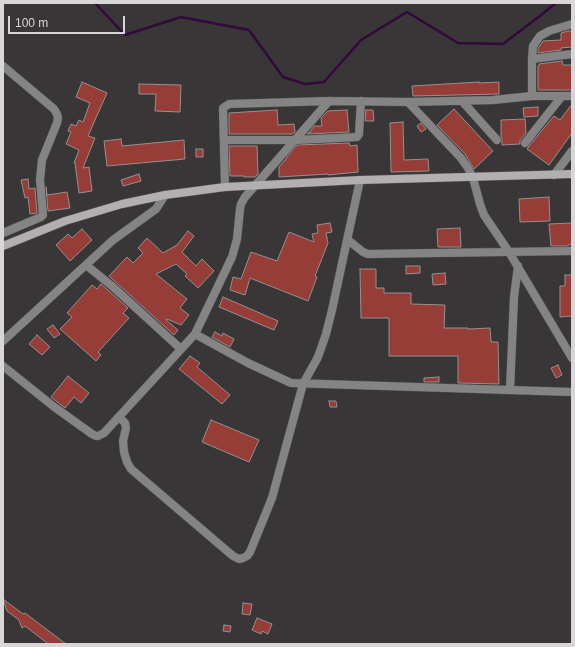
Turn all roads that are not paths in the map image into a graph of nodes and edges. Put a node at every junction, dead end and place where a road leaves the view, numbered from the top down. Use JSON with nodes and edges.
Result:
{"nodes":[{"id":1,"x":572,"y":24,"type":"edge"},
{"id":2,"x":572,"y":54,"type":"edge"},
{"id":3,"x":532,"y":58,"type":"junction"},
{"id":4,"x":3,"y":66,"type":"edge"},
{"id":5,"x":532,"y":96,"type":"junction"},
{"id":6,"x":562,"y":96,"type":"junction"},
{"id":7,"x":572,"y":96,"type":"edge"},
{"id":8,"x":329,"y":101,"type":"junction"},
{"id":9,"x":361,"y":101,"type":"junction"},
{"id":10,"x":462,"y":101,"type":"junction"},
{"id":11,"x":408,"y":102,"type":"junction"},
{"id":12,"x":224,"y":140,"type":"junction"},
{"id":13,"x":296,"y":140,"type":"junction"},
{"id":14,"x":497,"y":140,"type":"dead end"},
{"id":15,"x":525,"y":143,"type":"dead end"},
{"id":16,"x":572,"y":151,"type":"edge"},
{"id":17,"x":572,"y":174,"type":"edge"},
{"id":18,"x":554,"y":175,"type":"junction"},
{"id":19,"x":473,"y":178,"type":"junction"},
{"id":20,"x":360,"y":180,"type":"junction"},
{"id":21,"x":256,"y":185,"type":"junction"},
{"id":22,"x":225,"y":187,"type":"junction"},
{"id":23,"x":165,"y":195,"type":"junction"},
{"id":24,"x":3,"y":233,"type":"edge"},
{"id":25,"x":348,"y":240,"type":"junction"},
{"id":26,"x":3,"y":246,"type":"edge"},
{"id":27,"x":572,"y":251,"type":"edge"},
{"id":28,"x":509,"y":252,"type":"junction"},
{"id":29,"x":86,"y":265,"type":"junction"},
{"id":30,"x":518,"y":266,"type":"junction"},
{"id":31,"x":195,"y":334,"type":"junction"},
{"id":32,"x":3,"y":340,"type":"edge"},
{"id":33,"x":181,"y":349,"type":"junction"},
{"id":34,"x":572,"y":358,"type":"edge"},
{"id":35,"x":3,"y":366,"type":"edge"},
{"id":36,"x":303,"y":384,"type":"junction"},
{"id":37,"x":510,"y":390,"type":"junction"},
{"id":38,"x":572,"y":392,"type":"edge"},
{"id":39,"x":119,"y":417,"type":"junction"}],
"edges":[{"from":1,"to":3,"type":"street"},
{"from":2,"to":3,"type":"street"},
{"from":3,"to":5,"type":"street"},
{"from":4,"to":24,"type":"street"},
{"from":5,"to":6,"type":"street"},
{"from":5,"to":10,"type":"street"},
{"from":6,"to":7,"type":"street"},
{"from":6,"to":15,"type":"street"},
{"from":8,"to":9,"type":"street"},
{"from":8,"to":12,"type":"street"},
{"from":8,"to":13,"type":"street"},
{"from":9,"to":11,"type":"street"},
{"from":9,"to":13,"type":"street"},
{"from":10,"to":11,"type":"street"},
{"from":10,"to":14,"type":"street"},
{"from":11,"to":19,"type":"street"},
{"from":12,"to":13,"type":"street"},
{"from":12,"to":22,"type":"street"},
{"from":13,"to":21,"type":"street"},
{"from":16,"to":18,"type":"street"},
{"from":17,"to":18,"type":"main road"},
{"from":18,"to":19,"type":"main road"},
{"from":19,"to":20,"type":"main road"},
{"from":19,"to":28,"type":"street"},
{"from":20,"to":21,"type":"main road"},
{"from":20,"to":25,"type":"street"},
{"from":21,"to":22,"type":"main road"},
{"from":21,"to":31,"type":"street"},
{"from":22,"to":23,"type":"main road"},
{"from":23,"to":26,"type":"main road"},
{"from":23,"to":29,"type":"street"},
{"from":25,"to":28,"type":"street"},
{"from":25,"to":36,"type":"street"},
{"from":27,"to":28,"type":"street"},
{"from":28,"to":30,"type":"street"},
{"from":29,"to":32,"type":"street"},
{"from":29,"to":33,"type":"street"},
{"from":30,"to":34,"type":"street"},
{"from":30,"to":37,"type":"street"},
{"from":31,"to":33,"type":"street"},
{"from":31,"to":36,"type":"street"},
{"from":33,"to":39,"type":"street"},
{"from":35,"to":39,"type":"street"},
{"from":36,"to":37,"type":"street"},
{"from":36,"to":39,"type":"street"},
{"from":37,"to":38,"type":"street"}]}
